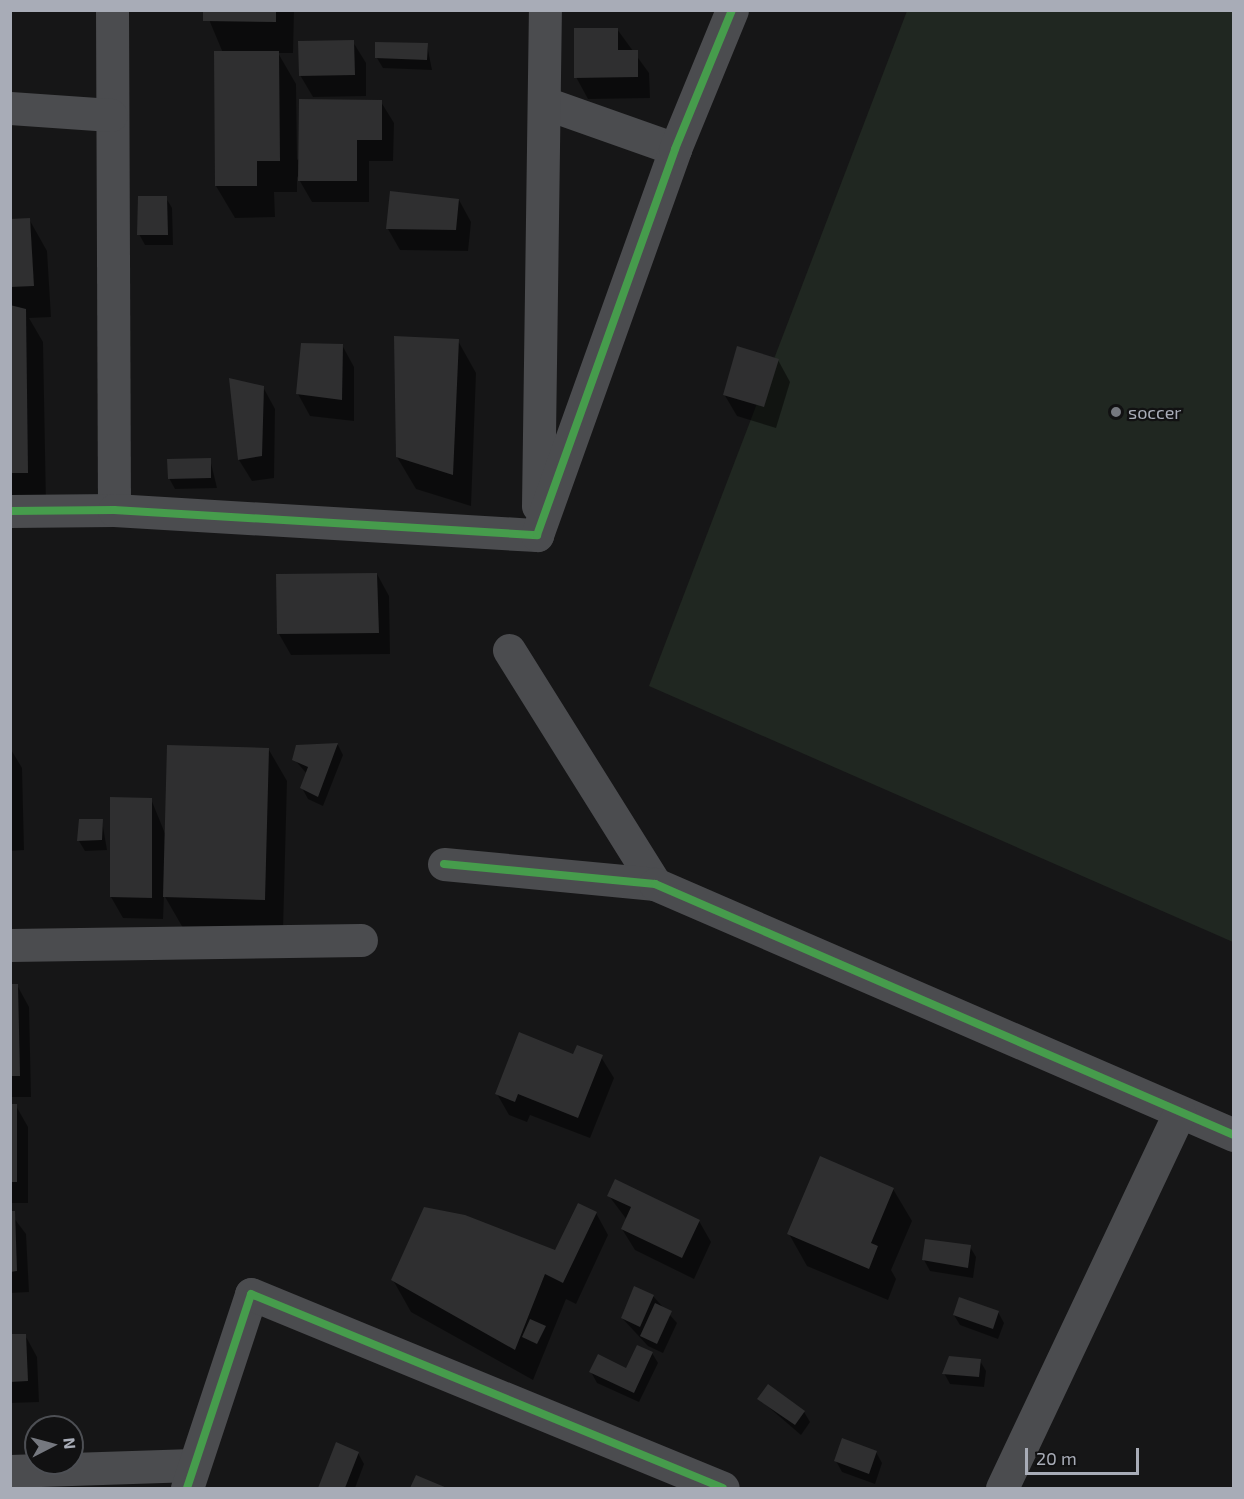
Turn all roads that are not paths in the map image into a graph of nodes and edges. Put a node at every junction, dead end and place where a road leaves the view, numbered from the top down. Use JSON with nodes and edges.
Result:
{"nodes":[{"id":1,"x":112,"y":10,"type":"edge"},
{"id":2,"x":545,"y":10,"type":"edge"},
{"id":3,"x":732,"y":10,"type":"edge"},
{"id":4,"x":545,"y":103,"type":"junction"},
{"id":5,"x":10,"y":108,"type":"edge"},
{"id":6,"x":111,"y":115,"type":"junction"},
{"id":7,"x":675,"y":150,"type":"junction"},
{"id":8,"x":114,"y":510,"type":"junction"},
{"id":9,"x":10,"y":511,"type":"edge"},
{"id":10,"x":537,"y":535,"type":"junction"},
{"id":11,"x":509,"y":650,"type":"dead end"},
{"id":12,"x":444,"y":864,"type":"dead end"},
{"id":13,"x":655,"y":884,"type":"junction"},
{"id":14,"x":361,"y":940,"type":"dead end"},
{"id":15,"x":10,"y":945,"type":"edge"},
{"id":16,"x":1179,"y":1113,"type":"junction"},
{"id":17,"x":1233,"y":1135,"type":"edge"},
{"id":18,"x":10,"y":1471,"type":"edge"},
{"id":19,"x":190,"y":1477,"type":"edge"},
{"id":20,"x":723,"y":1488,"type":"edge"},
{"id":21,"x":1002,"y":1488,"type":"edge"}],
"edges":[{"from":1,"to":6,"type":"street"},
{"from":2,"to":4,"type":"street"},
{"from":3,"to":7,"type":"street"},
{"from":4,"to":7,"type":"street"},
{"from":4,"to":10,"type":"street"},
{"from":5,"to":6,"type":"street"},
{"from":6,"to":8,"type":"street"},
{"from":7,"to":10,"type":"street"},
{"from":8,"to":9,"type":"street"},
{"from":8,"to":10,"type":"street"},
{"from":11,"to":13,"type":"street"},
{"from":12,"to":13,"type":"street"},
{"from":13,"to":16,"type":"street"},
{"from":14,"to":15,"type":"street"},
{"from":16,"to":17,"type":"street"},
{"from":16,"to":21,"type":"street"},
{"from":18,"to":19,"type":"street"},
{"from":19,"to":20,"type":"street"}]}
